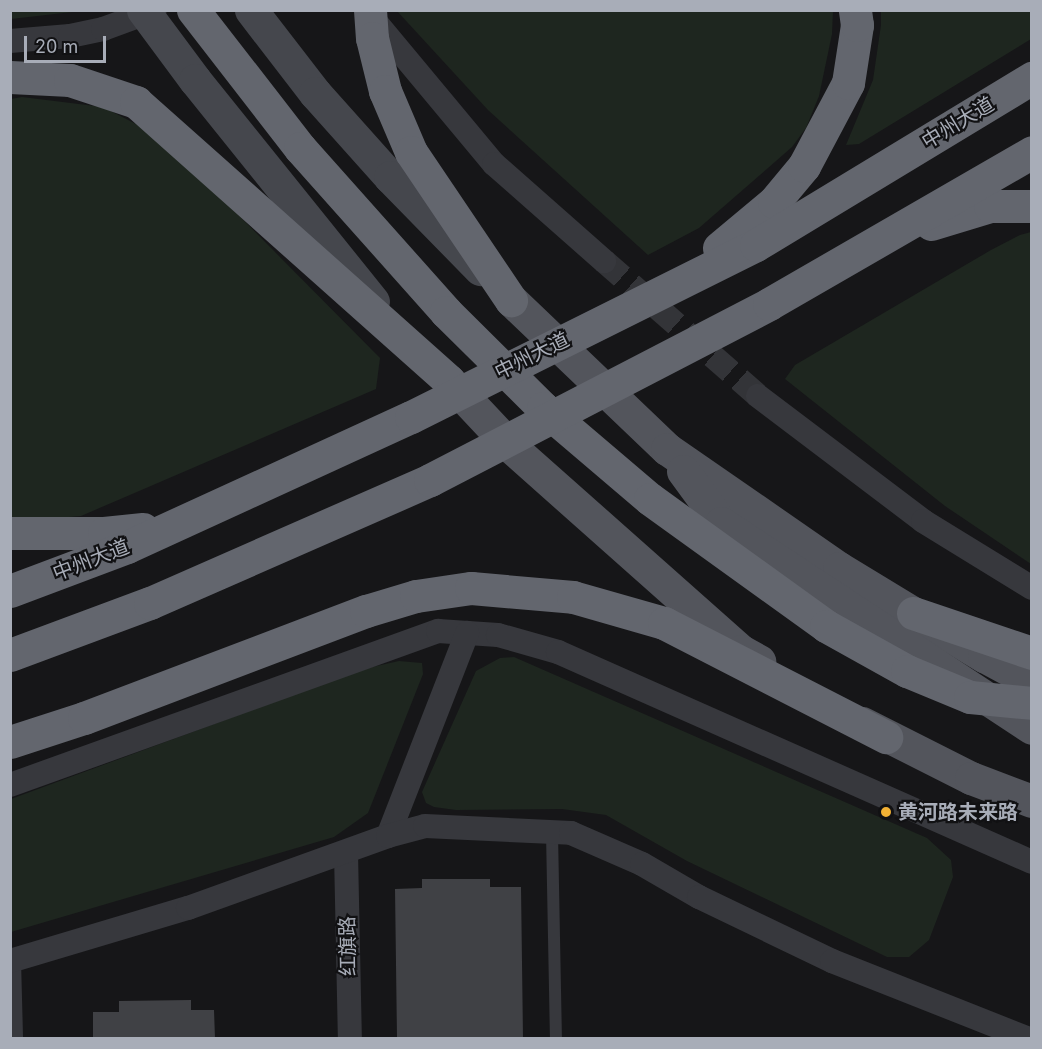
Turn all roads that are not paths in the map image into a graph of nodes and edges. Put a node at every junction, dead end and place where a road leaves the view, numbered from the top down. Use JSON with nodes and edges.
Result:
{"nodes":[{"id":1,"x":144,"y":10,"type":"edge"},
{"id":2,"x":155,"y":10,"type":"edge"},
{"id":3,"x":194,"y":10,"type":"edge"},
{"id":4,"x":251,"y":10,"type":"edge"},
{"id":5,"x":368,"y":10,"type":"edge"},
{"id":6,"x":855,"y":10,"type":"edge"},
{"id":7,"x":10,"y":41,"type":"edge"},
{"id":8,"x":10,"y":77,"type":"edge"},
{"id":9,"x":1032,"y":78,"type":"edge"},
{"id":10,"x":1032,"y":152,"type":"edge"},
{"id":11,"x":1032,"y":206,"type":"edge"},
{"id":12,"x":880,"y":239,"type":"junction"},
{"id":13,"x":604,"y":261,"type":"tunnel mouth"},
{"id":14,"x":677,"y":284,"type":"junction"},
{"id":15,"x":511,"y":300,"type":"junction"},
{"id":16,"x":449,"y":381,"type":"junction"},
{"id":17,"x":758,"y":396,"type":"tunnel mouth"},
{"id":18,"x":668,"y":449,"type":"junction"},
{"id":19,"x":175,"y":525,"type":"junction"},
{"id":20,"x":10,"y":533,"type":"edge"},
{"id":21,"x":1032,"y":588,"type":"edge"},
{"id":22,"x":10,"y":591,"type":"edge"},
{"id":23,"x":913,"y":613,"type":"junction"},
{"id":24,"x":467,"y":633,"type":"junction"},
{"id":25,"x":1032,"y":653,"type":"edge"},
{"id":26,"x":10,"y":655,"type":"edge"},
{"id":27,"x":1032,"y":682,"type":"edge"},
{"id":28,"x":1032,"y":703,"type":"edge"},
{"id":29,"x":1032,"y":728,"type":"edge"},
{"id":30,"x":886,"y":737,"type":"junction"},
{"id":31,"x":10,"y":742,"type":"edge"},
{"id":32,"x":10,"y":785,"type":"edge"},
{"id":33,"x":1032,"y":801,"type":"edge"},
{"id":34,"x":552,"y":832,"type":"junction"},
{"id":35,"x":388,"y":836,"type":"junction"},
{"id":36,"x":346,"y":853,"type":"junction"},
{"id":37,"x":1032,"y":862,"type":"edge"},
{"id":38,"x":13,"y":961,"type":"edge"},
{"id":39,"x":17,"y":1038,"type":"edge"},
{"id":40,"x":350,"y":1038,"type":"edge"},
{"id":41,"x":556,"y":1038,"type":"edge"},
{"id":42,"x":1026,"y":1038,"type":"edge"}],
"edges":[{"from":1,"to":16,"type":"main road"},
{"from":2,"to":7,"type":"street"},
{"from":3,"to":28,"type":"highway"},
{"from":4,"to":15,"type":"main road"},
{"from":5,"to":13,"type":"street"},
{"from":5,"to":15,"type":"highway"},
{"from":6,"to":14,"type":"highway"},
{"from":8,"to":16,"type":"highway"},
{"from":9,"to":14,"type":"highway","name":"中州大道"},
{"from":10,"to":12,"type":"highway"},
{"from":11,"to":12,"type":"highway"},
{"from":12,"to":26,"type":"highway"},
{"from":14,"to":19,"type":"highway","name":"中州大道"},
{"from":15,"to":18,"type":"main road"},
{"from":16,"to":30,"type":"main road"},
{"from":17,"to":21,"type":"street"},
{"from":18,"to":23,"type":"main road"},
{"from":18,"to":29,"type":"main road"},
{"from":19,"to":20,"type":"highway"},
{"from":19,"to":22,"type":"highway","name":"中州大道"},
{"from":23,"to":25,"type":"highway"},
{"from":23,"to":27,"type":"main road"},
{"from":24,"to":32,"type":"street"},
{"from":24,"to":35,"type":"street"},
{"from":24,"to":37,"type":"street"},
{"from":30,"to":31,"type":"highway"},
{"from":30,"to":33,"type":"main road"},
{"from":34,"to":35,"type":"street"},
{"from":34,"to":41,"type":"lane"},
{"from":34,"to":42,"type":"street"},
{"from":35,"to":36,"type":"street"},
{"from":36,"to":38,"type":"street"},
{"from":36,"to":40,"type":"street","name":"红旗路"},
{"from":38,"to":39,"type":"lane"}]}
